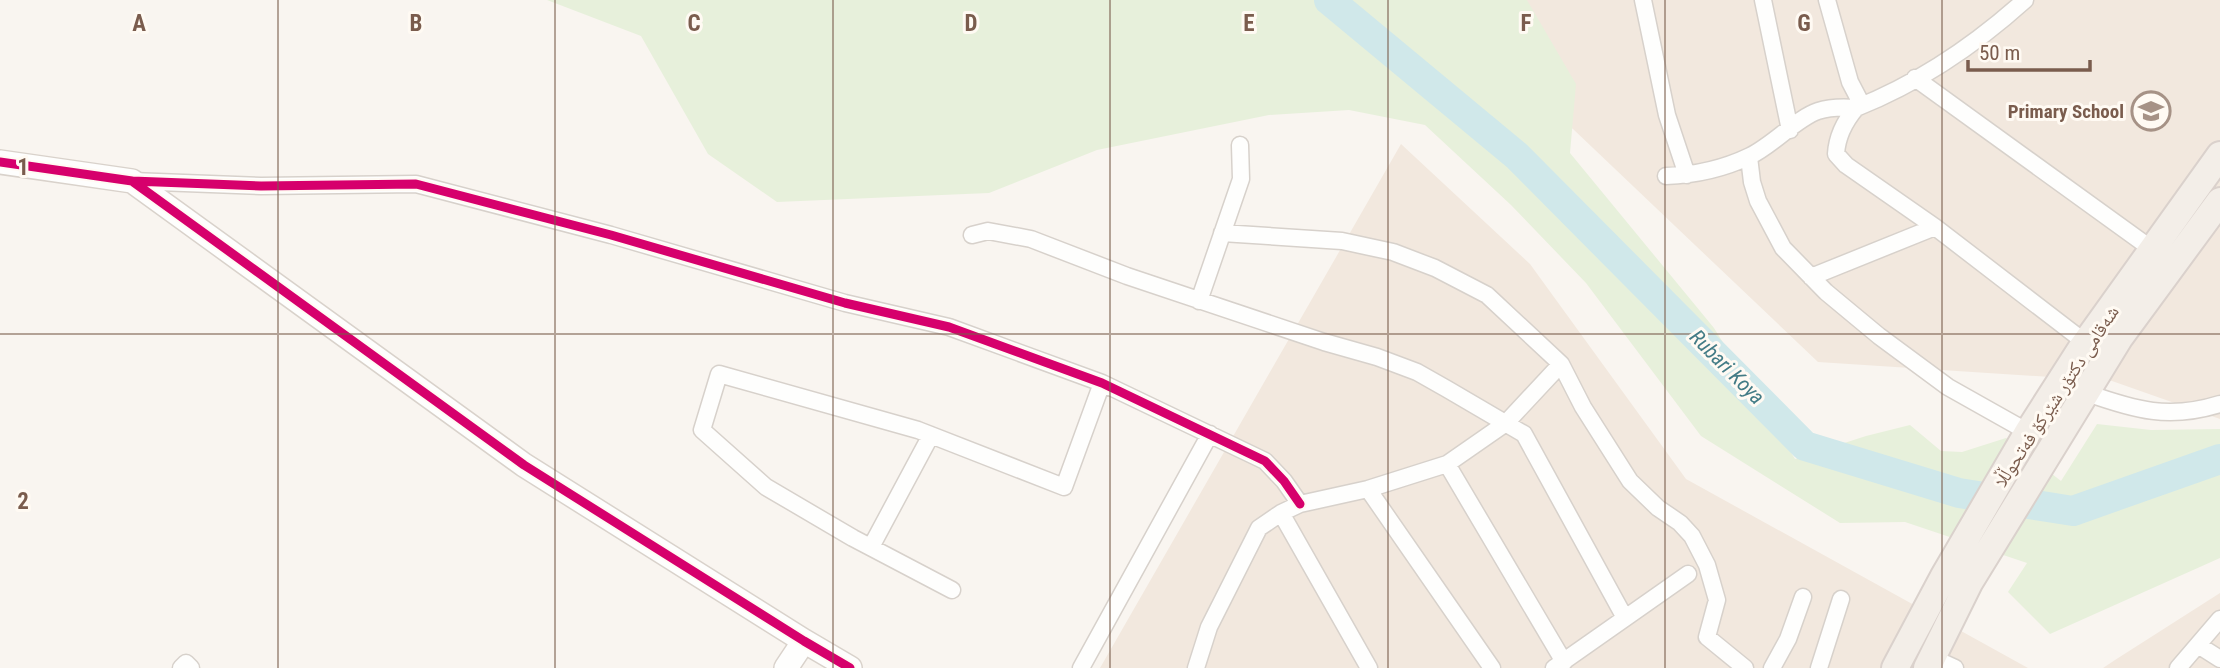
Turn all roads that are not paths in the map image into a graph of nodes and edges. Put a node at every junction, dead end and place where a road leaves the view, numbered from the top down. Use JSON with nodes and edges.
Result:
{"nodes":[{"id":1,"x":1643,"y":0,"type":"edge"},
{"id":2,"x":1763,"y":0,"type":"edge"},
{"id":3,"x":1827,"y":0,"type":"edge"},
{"id":4,"x":2025,"y":0,"type":"edge"},
{"id":5,"x":1915,"y":78,"type":"junction"},
{"id":6,"x":1859,"y":106,"type":"junction"},
{"id":7,"x":1790,"y":130,"type":"junction"},
{"id":8,"x":1240,"y":145,"type":"dead end"},
{"id":9,"x":2220,"y":155,"type":"edge"},
{"id":10,"x":1749,"y":157,"type":"junction"},
{"id":11,"x":0,"y":162,"type":"edge"},
{"id":12,"x":1687,"y":175,"type":"junction"},
{"id":13,"x":1666,"y":176,"type":"dead end"},
{"id":14,"x":132,"y":181,"type":"junction"},
{"id":15,"x":2219,"y":203,"type":"edge"},
{"id":16,"x":1935,"y":227,"type":"junction"},
{"id":17,"x":1222,"y":233,"type":"junction"},
{"id":18,"x":972,"y":235,"type":"dead end"},
{"id":19,"x":2153,"y":250,"type":"junction"},
{"id":20,"x":1811,"y":277,"type":"junction"},
{"id":21,"x":1199,"y":301,"type":"junction"},
{"id":22,"x":2102,"y":334,"type":"junction"},
{"id":23,"x":1561,"y":364,"type":"junction"},
{"id":24,"x":1102,"y":383,"type":"junction"},
{"id":25,"x":2087,"y":393,"type":"junction"},
{"id":26,"x":2220,"y":404,"type":"edge"},
{"id":27,"x":1506,"y":424,"type":"junction"},
{"id":28,"x":1210,"y":434,"type":"junction"},
{"id":29,"x":931,"y":435,"type":"junction"},
{"id":30,"x":2026,"y":436,"type":"junction"},
{"id":31,"x":1447,"y":464,"type":"junction"},
{"id":32,"x":1368,"y":489,"type":"junction"},
{"id":33,"x":1300,"y":504,"type":"junction"},
{"id":34,"x":1281,"y":513,"type":"junction"},
{"id":35,"x":871,"y":547,"type":"junction"},
{"id":36,"x":1688,"y":574,"type":"dead end"},
{"id":37,"x":1956,"y":579,"type":"junction"},
{"id":38,"x":952,"y":590,"type":"dead end"},
{"id":39,"x":1803,"y":597,"type":"dead end"},
{"id":40,"x":1841,"y":599,"type":"dead end"},
{"id":41,"x":1625,"y":618,"type":"junction"},
{"id":42,"x":2220,"y":619,"type":"edge"},
{"id":43,"x":804,"y":641,"type":"junction"},
{"id":44,"x":2198,"y":645,"type":"junction"},
{"id":45,"x":1901,"y":657,"type":"edge"},
{"id":46,"x":2220,"y":659,"type":"edge"},
{"id":47,"x":1559,"y":665,"type":"edge"},
{"id":48,"x":1938,"y":665,"type":"edge"},
{"id":49,"x":181,"y":668,"type":"edge"},
{"id":50,"x":191,"y":668,"type":"edge"},
{"id":51,"x":786,"y":668,"type":"edge"},
{"id":52,"x":850,"y":668,"type":"edge"},
{"id":53,"x":1081,"y":668,"type":"edge"},
{"id":54,"x":1196,"y":668,"type":"edge"},
{"id":55,"x":1369,"y":668,"type":"edge"},
{"id":56,"x":1492,"y":668,"type":"edge"},
{"id":57,"x":1745,"y":668,"type":"edge"},
{"id":58,"x":1772,"y":668,"type":"edge"},
{"id":59,"x":1819,"y":668,"type":"edge"},
{"id":60,"x":2178,"y":668,"type":"edge"}],
"edges":[{"from":1,"to":12,"type":"street"},
{"from":2,"to":7,"type":"street"},
{"from":3,"to":6,"type":"street"},
{"from":4,"to":5,"type":"street"},
{"from":5,"to":6,"type":"street"},
{"from":5,"to":19,"type":"street"},
{"from":6,"to":7,"type":"street"},
{"from":6,"to":16,"type":"street"},
{"from":7,"to":10,"type":"street"},
{"from":8,"to":17,"type":"street"},
{"from":9,"to":19,"type":"main road","name":"شەقامی دکتۆر شێرکۆ فەتحوڵڵا"},
{"from":10,"to":12,"type":"street"},
{"from":10,"to":20,"type":"street"},
{"from":11,"to":14,"type":"street"},
{"from":12,"to":13,"type":"street"},
{"from":14,"to":24,"type":"street"},
{"from":14,"to":43,"type":"street"},
{"from":15,"to":22,"type":"main road","name":"شەقامی دکتۆر شێرکۆ فەتحوڵڵا"},
{"from":16,"to":20,"type":"street"},
{"from":16,"to":22,"type":"street"},
{"from":17,"to":21,"type":"street"},
{"from":17,"to":23,"type":"street"},
{"from":18,"to":21,"type":"street"},
{"from":19,"to":22,"type":"main road","name":"شەقامی دکتۆر شێرکۆ فەتحوڵڵا"},
{"from":20,"to":30,"type":"street"},
{"from":21,"to":27,"type":"street"},
{"from":22,"to":25,"type":"main road","name":"شەقامی دکتۆر شێرکۆ فەتحوڵڵا"},
{"from":22,"to":30,"type":"main road","name":"شەقامی دکتۆر شێرکۆ فەتحوڵڵا"},
{"from":23,"to":27,"type":"street"},
{"from":23,"to":57,"type":"street"},
{"from":24,"to":28,"type":"street"},
{"from":24,"to":29,"type":"street"},
{"from":25,"to":26,"type":"street"},
{"from":25,"to":37,"type":"main road","name":"شەقامی دکتۆر شێرکۆ فەتحوڵڵا"},
{"from":27,"to":31,"type":"street"},
{"from":27,"to":41,"type":"street"},
{"from":28,"to":33,"type":"street"},
{"from":28,"to":53,"type":"street"},
{"from":29,"to":35,"type":"street"},
{"from":29,"to":35,"type":"street"},
{"from":30,"to":37,"type":"main road","name":"شەقامی دکتۆر شێرکۆ فەتحوڵڵا"},
{"from":31,"to":32,"type":"street"},
{"from":31,"to":47,"type":"street"},
{"from":32,"to":33,"type":"street"},
{"from":32,"to":56,"type":"street"},
{"from":33,"to":34,"type":"street"},
{"from":34,"to":54,"type":"street"},
{"from":34,"to":55,"type":"street"},
{"from":35,"to":38,"type":"street"},
{"from":36,"to":41,"type":"street"},
{"from":37,"to":45,"type":"main road","name":"شەقامی دکتۆر شێرکۆ فەتحوڵڵا"},
{"from":37,"to":48,"type":"main road","name":"شەقامی دکتۆر شێرکۆ فەتحوڵڵا"},
{"from":39,"to":58,"type":"street"},
{"from":40,"to":59,"type":"street"},
{"from":41,"to":47,"type":"street"},
{"from":42,"to":44,"type":"street"},
{"from":43,"to":51,"type":"street"},
{"from":43,"to":52,"type":"street"},
{"from":44,"to":46,"type":"street"},
{"from":44,"to":60,"type":"street"},
{"from":49,"to":50,"type":"street"}]}
